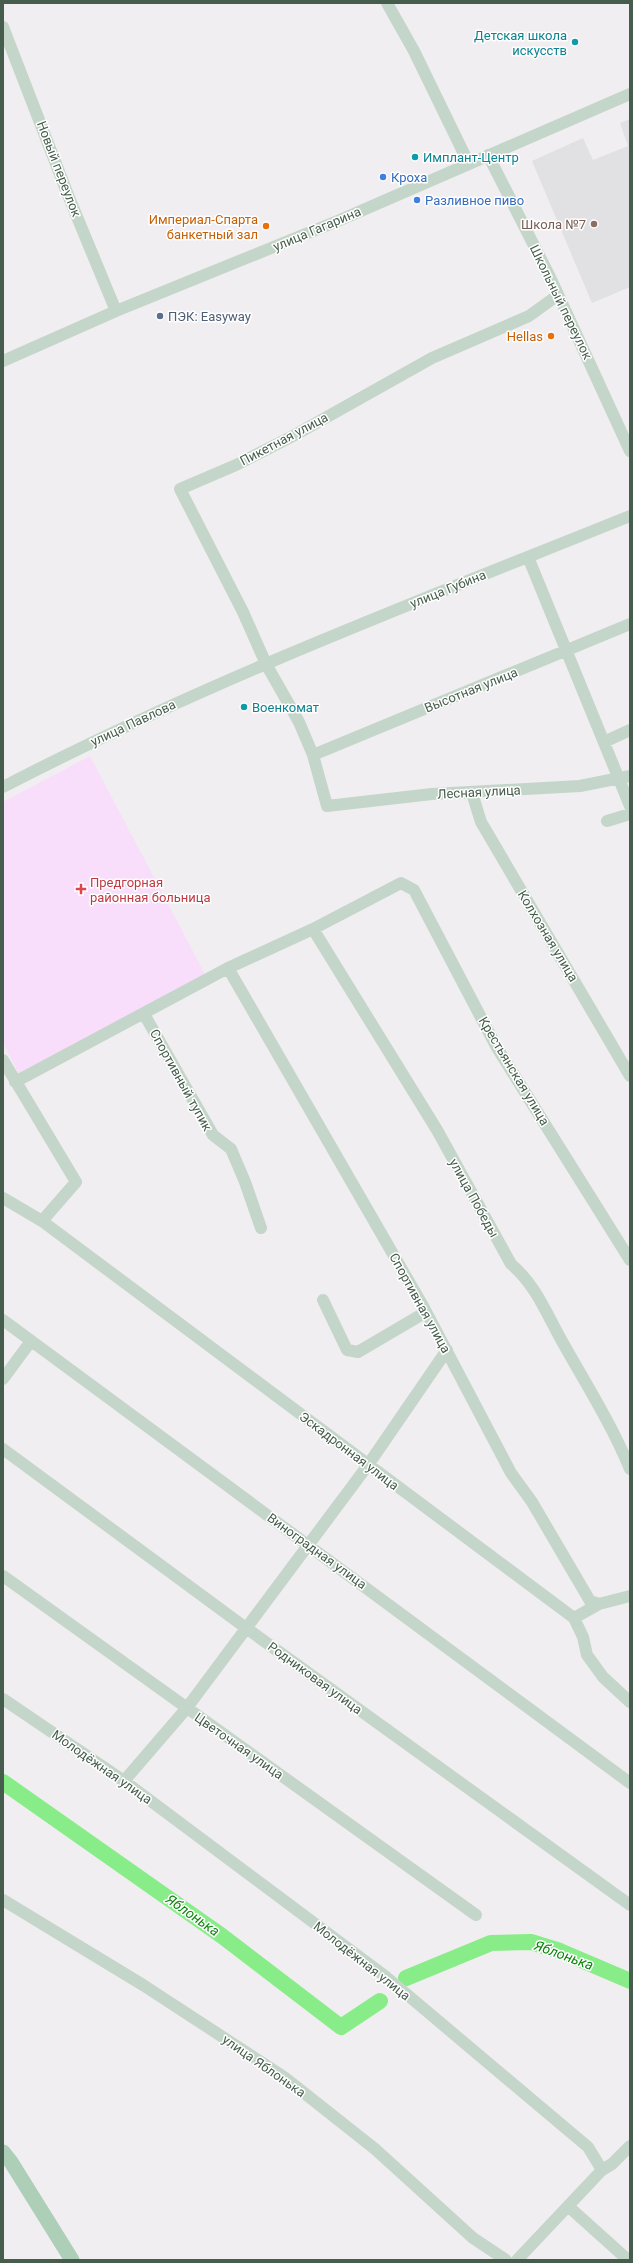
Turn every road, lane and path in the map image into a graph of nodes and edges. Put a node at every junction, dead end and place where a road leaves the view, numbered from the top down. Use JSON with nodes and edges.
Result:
{"nodes":[{"id":1,"x":387,"y":3,"type":"edge"},
{"id":2,"x":3,"y":27,"type":"edge"},
{"id":3,"x":630,"y":94,"type":"edge"},
{"id":4,"x":488,"y":155,"type":"junction"},
{"id":5,"x":469,"y":164,"type":"junction"},
{"id":6,"x":558,"y":295,"type":"junction"},
{"id":7,"x":116,"y":312,"type":"junction"},
{"id":8,"x":3,"y":361,"type":"edge"},
{"id":9,"x":630,"y":451,"type":"edge"},
{"id":10,"x":630,"y":516,"type":"edge"},
{"id":11,"x":528,"y":557,"type":"junction"},
{"id":12,"x":630,"y":624,"type":"edge"},
{"id":13,"x":567,"y":651,"type":"junction"},
{"id":14,"x":266,"y":664,"type":"junction"},
{"id":15,"x":630,"y":730,"type":"edge"},
{"id":16,"x":604,"y":742,"type":"junction"},
{"id":17,"x":313,"y":756,"type":"junction"},
{"id":18,"x":624,"y":777,"type":"edge"},
{"id":19,"x":3,"y":787,"type":"edge"},
{"id":20,"x":472,"y":793,"type":"junction"},
{"id":21,"x":630,"y":806,"type":"edge"},
{"id":22,"x":630,"y":814,"type":"edge"},
{"id":23,"x":607,"y":821,"type":"dead end"},
{"id":24,"x":313,"y":928,"type":"junction"},
{"id":25,"x":228,"y":968,"type":"junction"},
{"id":26,"x":144,"y":1014,"type":"junction"},
{"id":27,"x":3,"y":1060,"type":"edge"},
{"id":28,"x":630,"y":1076,"type":"edge"},
{"id":29,"x":15,"y":1082,"type":"junction"},
{"id":30,"x":3,"y":1198,"type":"edge"},
{"id":31,"x":42,"y":1220,"type":"junction"},
{"id":32,"x":261,"y":1228,"type":"dead end"},
{"id":33,"x":630,"y":1260,"type":"edge"},
{"id":34,"x":323,"y":1300,"type":"dead end"},
{"id":35,"x":426,"y":1312,"type":"junction"},
{"id":36,"x":3,"y":1320,"type":"edge"},
{"id":37,"x":31,"y":1341,"type":"junction"},
{"id":38,"x":447,"y":1350,"type":"junction"},
{"id":39,"x":3,"y":1379,"type":"edge"},
{"id":40,"x":3,"y":1449,"type":"edge"},
{"id":41,"x":368,"y":1465,"type":"junction"},
{"id":42,"x":630,"y":1469,"type":"edge"},
{"id":43,"x":308,"y":1544,"type":"junction"},
{"id":44,"x":3,"y":1576,"type":"edge"},
{"id":45,"x":630,"y":1596,"type":"edge"},
{"id":46,"x":599,"y":1604,"type":"junction"},
{"id":47,"x":574,"y":1618,"type":"junction"},
{"id":48,"x":246,"y":1628,"type":"junction"},
{"id":49,"x":3,"y":1699,"type":"edge"},
{"id":50,"x":630,"y":1702,"type":"edge"},
{"id":51,"x":186,"y":1709,"type":"junction"},
{"id":52,"x":124,"y":1781,"type":"junction"},
{"id":53,"x":630,"y":1783,"type":"edge"},
{"id":54,"x":3,"y":1900,"type":"edge"},
{"id":55,"x":630,"y":1905,"type":"edge"},
{"id":56,"x":476,"y":1915,"type":"dead end"},
{"id":57,"x":630,"y":2146,"type":"edge"},
{"id":58,"x":3,"y":2152,"type":"edge"},
{"id":59,"x":602,"y":2170,"type":"junction"},
{"id":60,"x":569,"y":2207,"type":"junction"},
{"id":61,"x":72,"y":2260,"type":"edge"},
{"id":62,"x":506,"y":2260,"type":"edge"},
{"id":63,"x":517,"y":2260,"type":"edge"},
{"id":64,"x":628,"y":2260,"type":"edge"}],
"edges":[{"from":1,"to":5,"type":"street"},
{"from":2,"to":7,"type":"street","name":"Новый переулок"},
{"from":3,"to":4,"type":"street","name":"улица Гагарина"},
{"from":4,"to":5,"type":"street","name":"улица Гагарина"},
{"from":4,"to":6,"type":"street","name":"Школьный переулок"},
{"from":5,"to":7,"type":"street","name":"улица Гагарина"},
{"from":6,"to":9,"type":"street","name":"Школьный переулок"},
{"from":6,"to":14,"type":"street","name":"Пикетная улица"},
{"from":7,"to":8,"type":"street","name":"улица Гагарина"},
{"from":10,"to":11,"type":"street","name":"улица Губина"},
{"from":11,"to":13,"type":"street"},
{"from":11,"to":14,"type":"street","name":"улица Губина"},
{"from":12,"to":13,"type":"street","name":"Высотная улица"},
{"from":13,"to":16,"type":"street"},
{"from":13,"to":17,"type":"street","name":"Высотная улица"},
{"from":14,"to":17,"type":"street"},
{"from":14,"to":19,"type":"street","name":"улица Павлова"},
{"from":15,"to":16,"type":"street"},
{"from":16,"to":18,"type":"street"},
{"from":17,"to":20,"type":"street","name":"Лесная улица"},
{"from":18,"to":20,"type":"street","name":"Лесная улица"},
{"from":18,"to":21,"type":"street"},
{"from":20,"to":28,"type":"street","name":"Колхозная улица"},
{"from":22,"to":23,"type":"street"},
{"from":24,"to":25,"type":"street"},
{"from":24,"to":33,"type":"street","name":"Крестьянская улица"},
{"from":24,"to":42,"type":"street","name":"улица Победы"},
{"from":25,"to":26,"type":"street"},
{"from":25,"to":35,"type":"street","name":"Спортивная улица"},
{"from":26,"to":29,"type":"street"},
{"from":26,"to":32,"type":"street","name":"Спортивный тупик"},
{"from":27,"to":29,"type":"street"},
{"from":29,"to":31,"type":"street"},
{"from":30,"to":31,"type":"street","name":"Эскадронная улица"},
{"from":31,"to":41,"type":"street","name":"Эскадронная улица"},
{"from":34,"to":35,"type":"street"},
{"from":35,"to":38,"type":"street","name":"Спортивная улица"},
{"from":36,"to":37,"type":"street","name":"Виноградная улица"},
{"from":37,"to":39,"type":"street"},
{"from":37,"to":43,"type":"street","name":"Виноградная улица"},
{"from":38,"to":41,"type":"street"},
{"from":38,"to":46,"type":"street","name":"Спортивная улица"},
{"from":40,"to":48,"type":"street","name":"Родниковая улица"},
{"from":41,"to":43,"type":"street"},
{"from":41,"to":47,"type":"street","name":"Эскадронная улица"},
{"from":43,"to":48,"type":"street"},
{"from":43,"to":53,"type":"street","name":"Виноградная улица"},
{"from":44,"to":51,"type":"street","name":"Цветочная улица"},
{"from":45,"to":46,"type":"street"},
{"from":46,"to":47,"type":"street"},
{"from":47,"to":50,"type":"street","name":"Эскадронная улица"},
{"from":48,"to":51,"type":"street"},
{"from":48,"to":55,"type":"street","name":"Родниковая улица"},
{"from":49,"to":52,"type":"street","name":"Молодёжная улица"},
{"from":51,"to":52,"type":"street"},
{"from":51,"to":56,"type":"street","name":"Цветочная улица"},
{"from":52,"to":59,"type":"street","name":"Молодёжная улица"},
{"from":54,"to":62,"type":"street","name":"улица Яблонька"},
{"from":57,"to":59,"type":"street"},
{"from":58,"to":61,"type":"main road"},
{"from":59,"to":60,"type":"street"},
{"from":60,"to":63,"type":"street"},
{"from":60,"to":64,"type":"street"}]}
